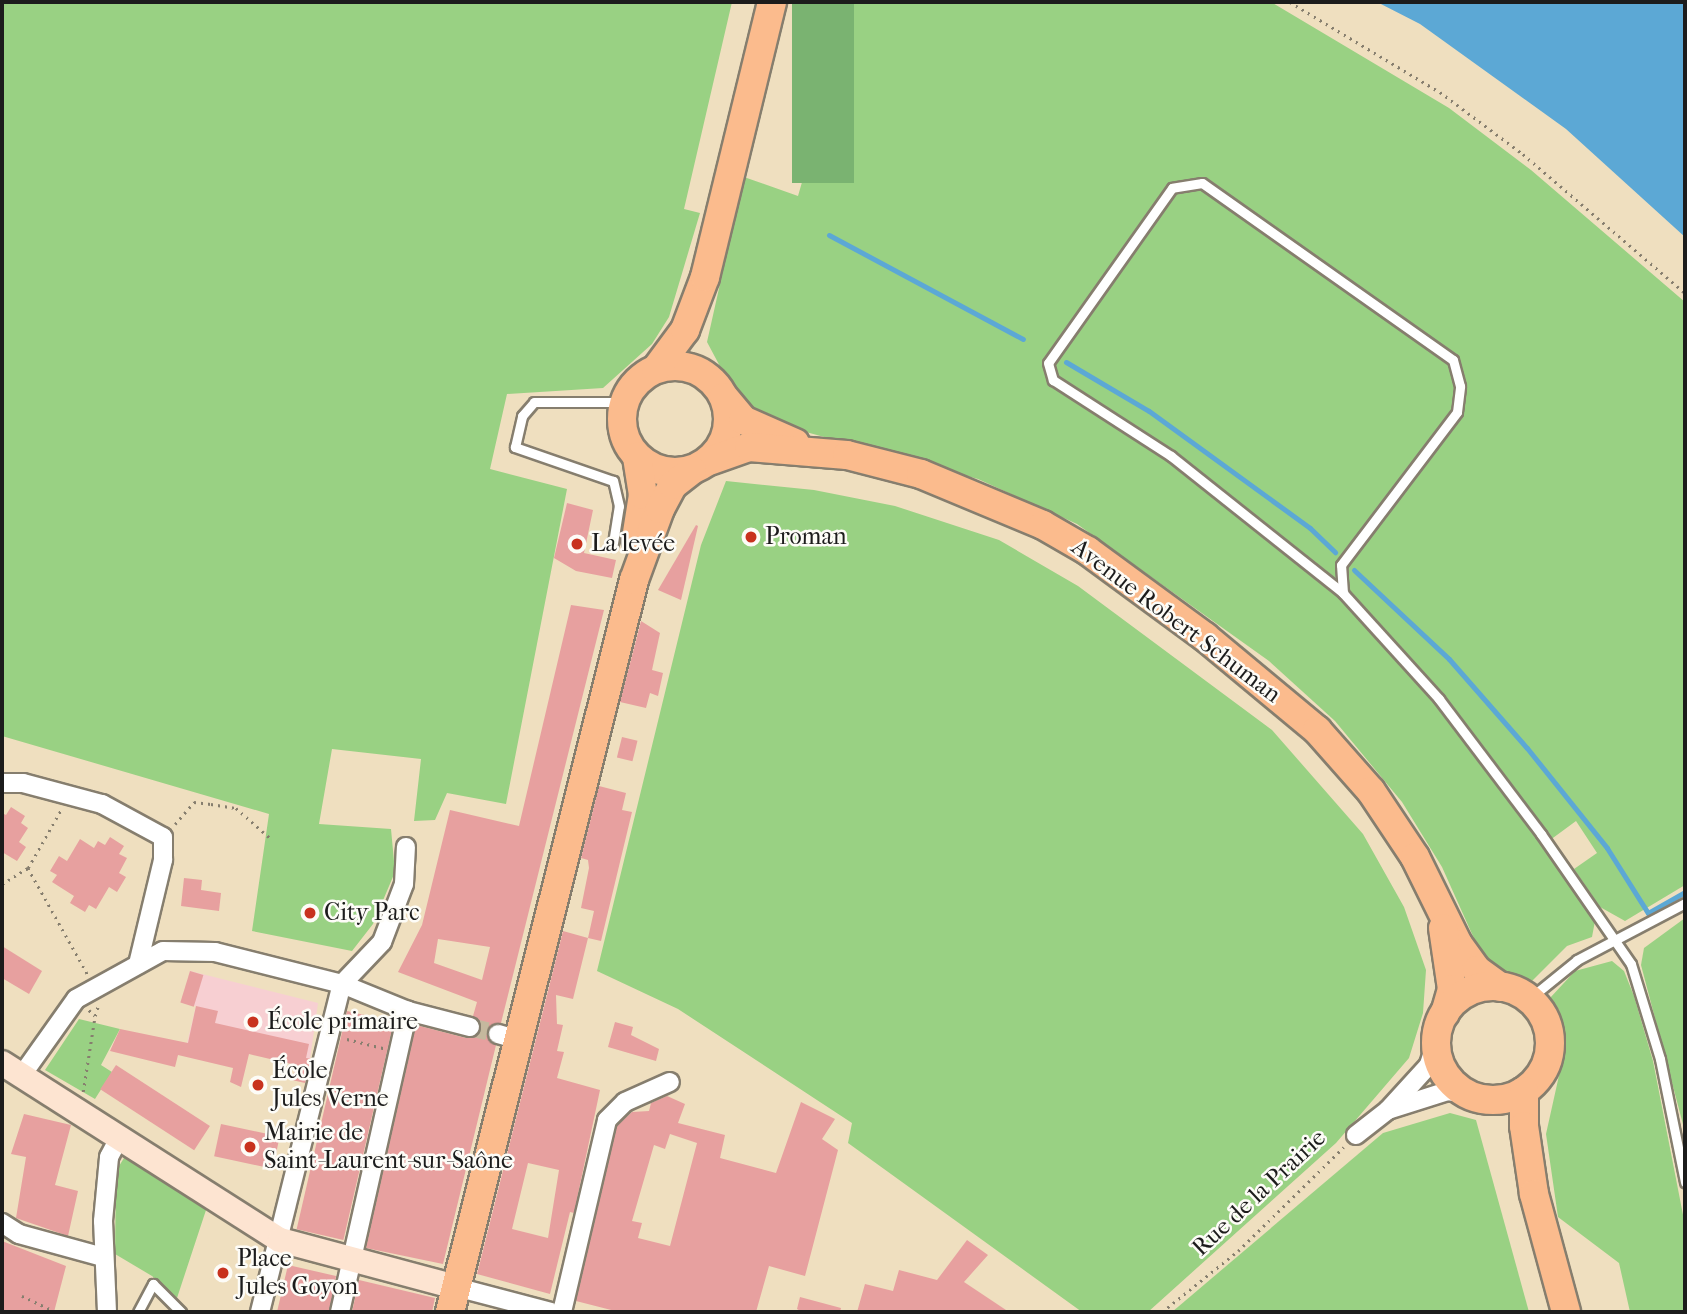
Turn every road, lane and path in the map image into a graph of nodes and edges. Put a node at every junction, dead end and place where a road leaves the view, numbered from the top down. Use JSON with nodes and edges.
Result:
{"nodes":[{"id":1,"x":772,"y":2,"type":"edge"},
{"id":2,"x":1290,"y":2,"type":"edge"},
{"id":3,"x":705,"y":277,"type":"junction"},
{"id":4,"x":1685,"y":293,"type":"edge"},
{"id":5,"x":656,"y":369,"type":"junction"},
{"id":6,"x":716,"y":387,"type":"junction"},
{"id":7,"x":625,"y":402,"type":"junction"},
{"id":8,"x":814,"y":450,"type":"junction"},
{"id":9,"x":637,"y":456,"type":"junction"},
{"id":10,"x":700,"y":465,"type":"junction"},
{"id":11,"x":613,"y":543,"type":"dead end"},
{"id":12,"x":634,"y":580,"type":"junction"},
{"id":13,"x":1343,"y":593,"type":"junction"},
{"id":14,"x":2,"y":783,"type":"edge"},
{"id":15,"x":69,"y":795,"type":"junction"},
{"id":16,"x":163,"y":837,"type":"junction"},
{"id":17,"x":270,"y":838,"type":"dead end"},
{"id":18,"x":406,"y":847,"type":"dead end"},
{"id":19,"x":28,"y":868,"type":"junction"},
{"id":20,"x":2,"y":884,"type":"edge"},
{"id":21,"x":1685,"y":903,"type":"edge"},
{"id":22,"x":1442,"y":918,"type":"junction"},
{"id":23,"x":1616,"y":941,"type":"junction"},
{"id":24,"x":138,"y":964,"type":"junction"},
{"id":25,"x":342,"y":984,"type":"junction"},
{"id":26,"x":1500,"y":987,"type":"junction"},
{"id":27,"x":98,"y":993,"type":"junction"},
{"id":28,"x":1529,"y":999,"type":"junction"},
{"id":29,"x":408,"y":1011,"type":"junction"},
{"id":30,"x":1445,"y":1013,"type":"junction"},
{"id":31,"x":95,"y":1016,"type":"junction"},
{"id":32,"x":470,"y":1027,"type":"tunnel mouth"},
{"id":33,"x":330,"y":1035,"type":"junction"},
{"id":34,"x":1436,"y":1043,"type":"junction"},
{"id":35,"x":399,"y":1051,"type":"junction"},
{"id":36,"x":12,"y":1069,"type":"edge"},
{"id":37,"x":670,"y":1082,"type":"dead end"},
{"id":38,"x":1524,"y":1091,"type":"junction"},
{"id":39,"x":1475,"y":1097,"type":"junction"},
{"id":40,"x":1388,"y":1110,"type":"junction"},
{"id":41,"x":87,"y":1115,"type":"junction"},
{"id":42,"x":1356,"y":1135,"type":"joint"},
{"id":43,"x":120,"y":1136,"type":"junction"},
{"id":44,"x":1685,"y":1182,"type":"edge"},
{"id":45,"x":1534,"y":1194,"type":"junction"},
{"id":46,"x":2,"y":1223,"type":"edge"},
{"id":47,"x":280,"y":1240,"type":"junction"},
{"id":48,"x":103,"y":1257,"type":"junction"},
{"id":49,"x":353,"y":1259,"type":"junction"},
{"id":50,"x":22,"y":1296,"type":"dead end"},
{"id":51,"x":453,"y":1300,"type":"edge"},
{"id":52,"x":56,"y":1312,"type":"edge"},
{"id":53,"x":107,"y":1312,"type":"edge"},
{"id":54,"x":138,"y":1312,"type":"edge"},
{"id":55,"x":181,"y":1312,"type":"edge"},
{"id":56,"x":260,"y":1312,"type":"edge"},
{"id":57,"x":340,"y":1312,"type":"edge"},
{"id":58,"x":551,"y":1312,"type":"edge"},
{"id":59,"x":562,"y":1312,"type":"edge"},
{"id":60,"x":1162,"y":1312,"type":"edge"},
{"id":61,"x":1566,"y":1312,"type":"edge"}],
"edges":[{"from":1,"to":3,"type":"main road"},
{"from":2,"to":4,"type":"path"},
{"from":3,"to":5,"type":"main road"},
{"from":3,"to":6,"type":"main road"},
{"from":5,"to":6,"type":"main road"},
{"from":5,"to":7,"type":"main road"},
{"from":6,"to":8,"type":"main road","name":"Avenue Robert Schuman"},
{"from":6,"to":10,"type":"main road"},
{"from":7,"to":9,"type":"main road"},
{"from":7,"to":11,"type":"lane"},
{"from":8,"to":10,"type":"main road","name":"Avenue Robert Schuman"},
{"from":8,"to":22,"type":"main road","name":"Avenue Robert Schuman"},
{"from":9,"to":10,"type":"main road"},
{"from":9,"to":12,"type":"main road"},
{"from":10,"to":12,"type":"main road"},
{"from":12,"to":51,"type":"main road"},
{"from":13,"to":13,"type":"lane"},
{"from":13,"to":23,"type":"lane"},
{"from":14,"to":15,"type":"street"},
{"from":15,"to":16,"type":"street"},
{"from":15,"to":19,"type":"path"},
{"from":16,"to":17,"type":"path"},
{"from":16,"to":24,"type":"street"},
{"from":18,"to":25,"type":"street"},
{"from":19,"to":20,"type":"path"},
{"from":19,"to":27,"type":"path"},
{"from":21,"to":23,"type":"lane"},
{"from":22,"to":26,"type":"main road","name":"Avenue Robert Schuman"},
{"from":22,"to":30,"type":"main road","name":"Avenue Robert Schuman"},
{"from":23,"to":28,"type":"lane"},
{"from":23,"to":44,"type":"lane"},
{"from":24,"to":25,"type":"street"},
{"from":24,"to":27,"type":"street"},
{"from":25,"to":29,"type":"street"},
{"from":25,"to":33,"type":"street"},
{"from":26,"to":28,"type":"main road"},
{"from":26,"to":30,"type":"main road"},
{"from":27,"to":31,"type":"path"},
{"from":27,"to":31,"type":"path"},
{"from":27,"to":36,"type":"street"},
{"from":28,"to":38,"type":"main road"},
{"from":29,"to":32,"type":"street"},
{"from":29,"to":35,"type":"street"},
{"from":30,"to":34,"type":"main road"},
{"from":31,"to":41,"type":"path"},
{"from":33,"to":35,"type":"path"},
{"from":33,"to":47,"type":"street"},
{"from":34,"to":39,"type":"main road"},
{"from":34,"to":40,"type":"street","name":"Rue de la Prairie"},
{"from":35,"to":49,"type":"street"},
{"from":36,"to":41,"type":"street"},
{"from":37,"to":59,"type":"street"},
{"from":38,"to":39,"type":"main road"},
{"from":38,"to":45,"type":"main road"},
{"from":39,"to":40,"type":"street","name":"Rue de la Prairie"},
{"from":39,"to":45,"type":"main road"},
{"from":40,"to":42,"type":"street","name":"Rue de la Prairie"},
{"from":41,"to":43,"type":"street"},
{"from":42,"to":60,"type":"path","name":"Rue de la Prairie"},
{"from":43,"to":47,"type":"street"},
{"from":43,"to":48,"type":"street"},
{"from":45,"to":61,"type":"main road"},
{"from":46,"to":48,"type":"street"},
{"from":47,"to":49,"type":"street"},
{"from":47,"to":56,"type":"street"},
{"from":48,"to":53,"type":"street"},
{"from":49,"to":51,"type":"street"},
{"from":49,"to":57,"type":"street"},
{"from":50,"to":52,"type":"path"},
{"from":51,"to":58,"type":"street"},
{"from":54,"to":55,"type":"lane"}]}
